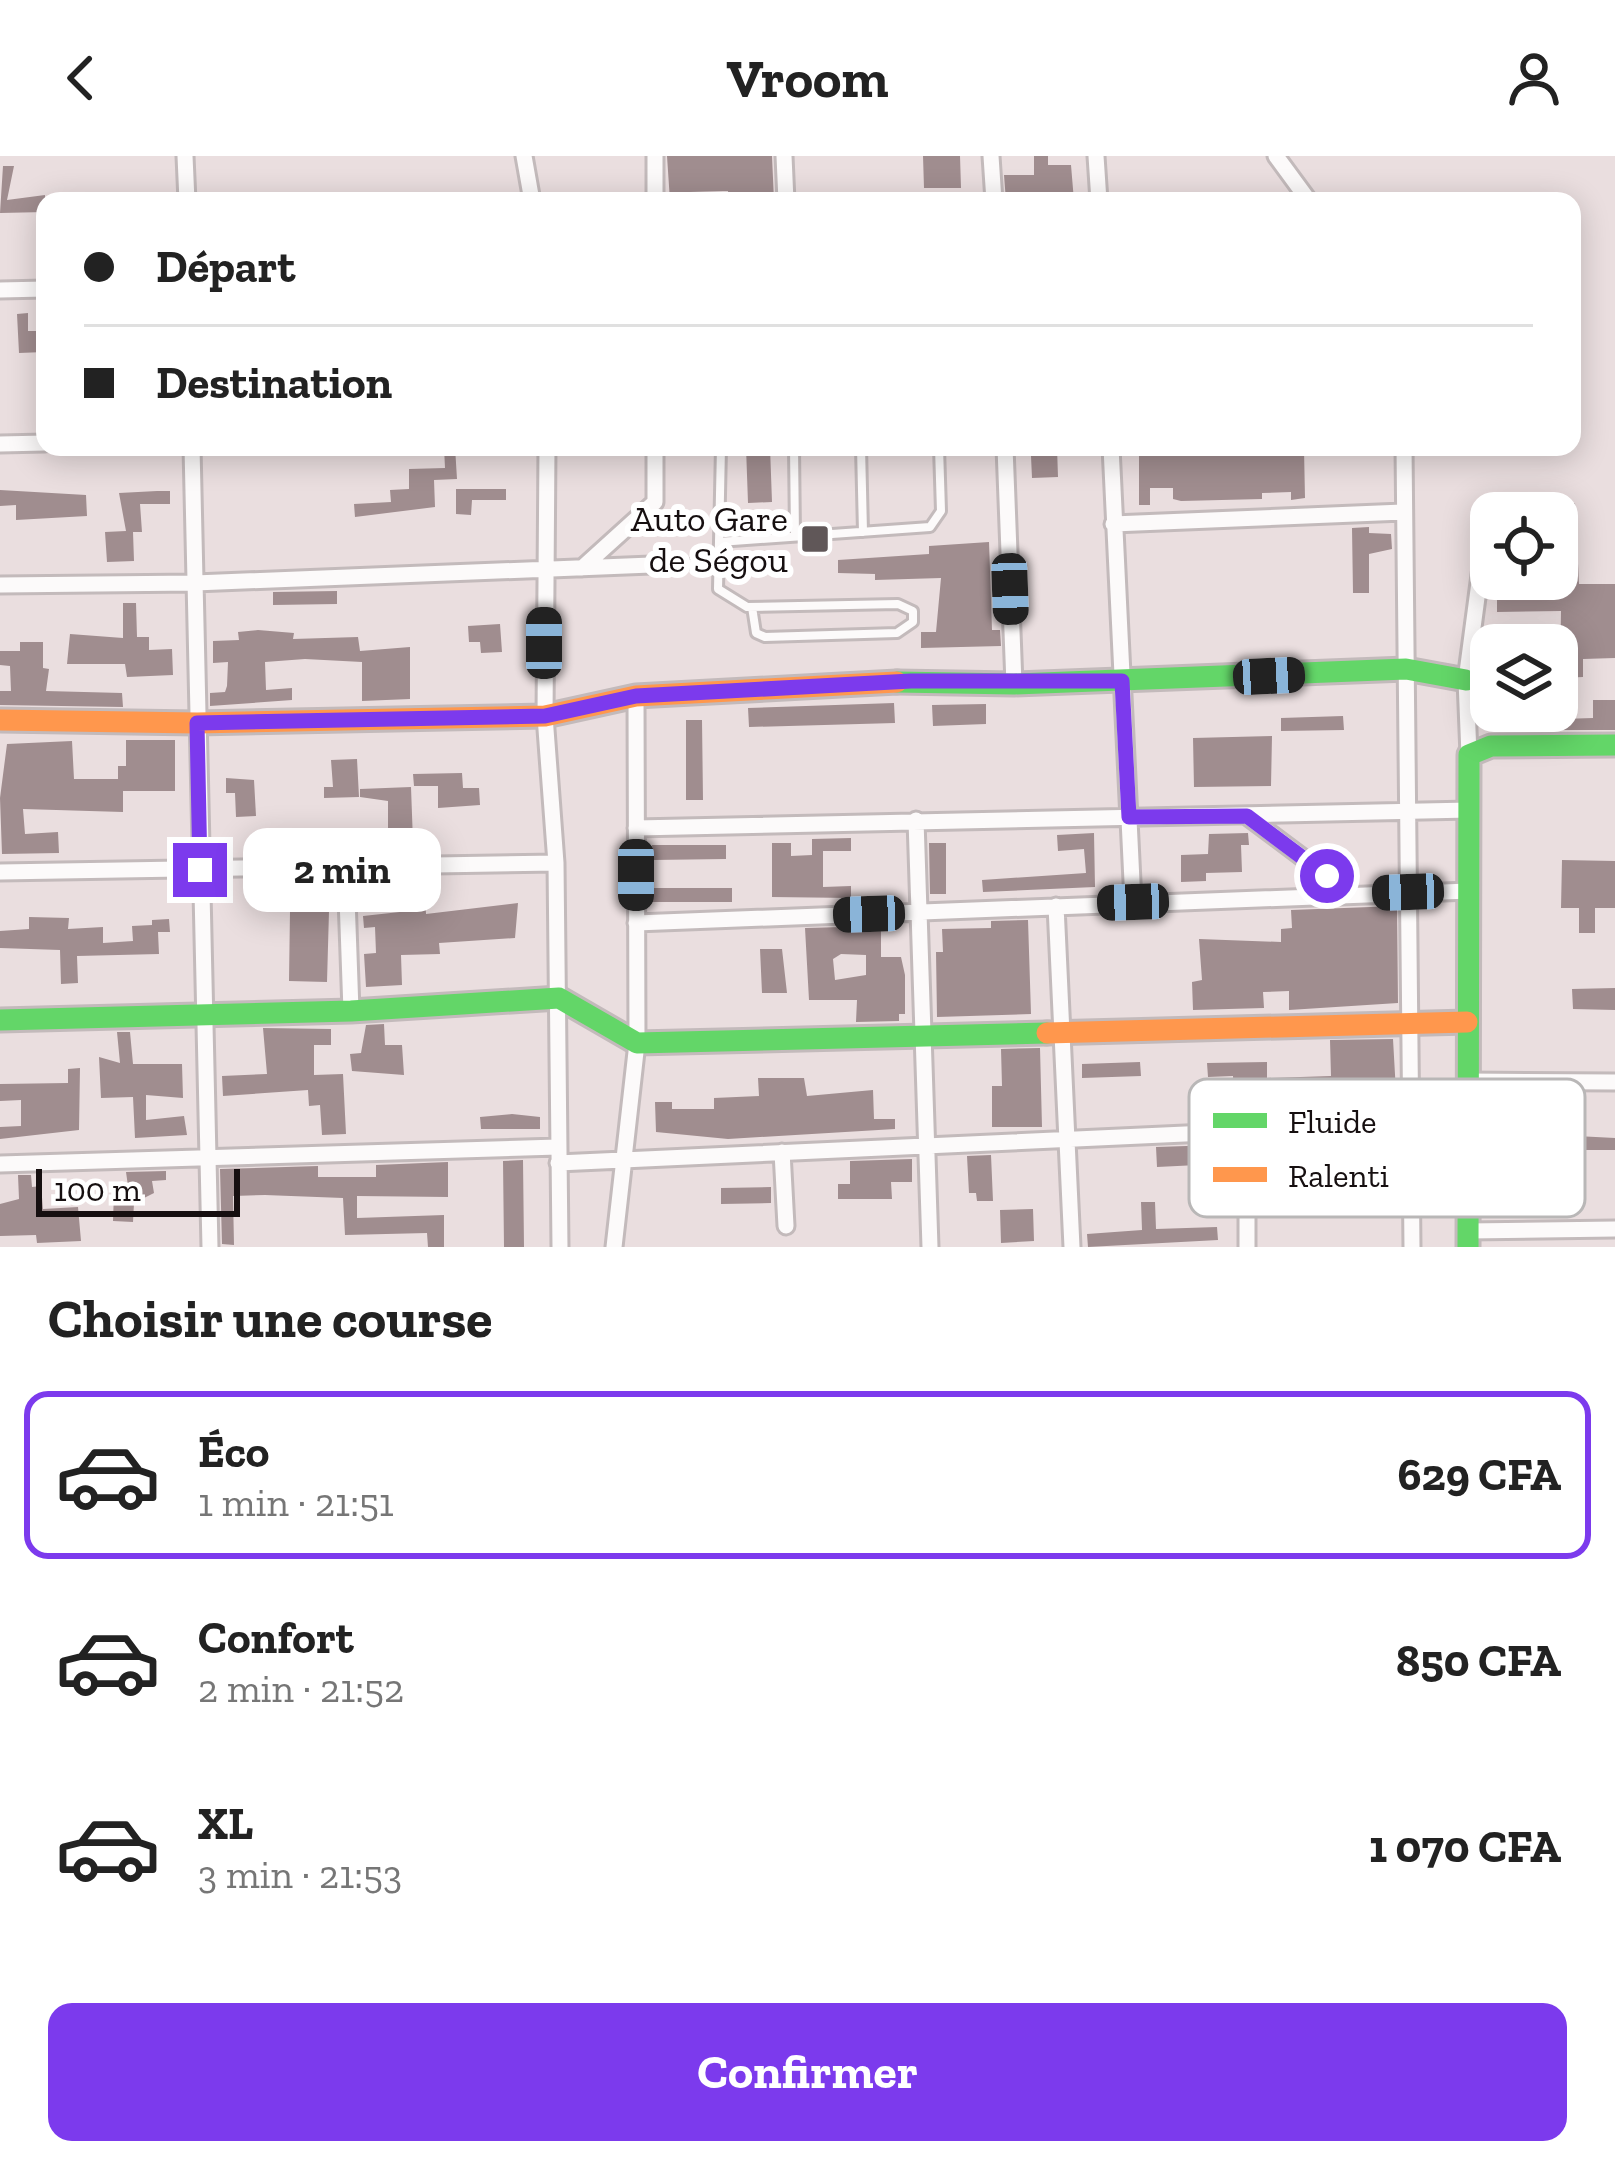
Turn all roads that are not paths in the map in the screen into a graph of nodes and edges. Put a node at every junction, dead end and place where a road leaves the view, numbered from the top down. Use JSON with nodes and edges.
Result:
{"nodes":[{"id":1,"x":185,"y":156,"type":"edge"},
{"id":2,"x":524,"y":156,"type":"edge"},
{"id":3,"x":655,"y":156,"type":"edge"},
{"id":4,"x":784,"y":156,"type":"edge"},
{"id":5,"x":991,"y":156,"type":"edge"},
{"id":6,"x":1096,"y":156,"type":"edge"},
{"id":7,"x":1276,"y":156,"type":"edge"},
{"id":8,"x":187,"y":192,"type":"edge"},
{"id":9,"x":530,"y":192,"type":"edge"},
{"id":10,"x":656,"y":192,"type":"edge"},
{"id":11,"x":786,"y":192,"type":"edge"},
{"id":12,"x":993,"y":192,"type":"edge"},
{"id":13,"x":1098,"y":192,"type":"edge"},
{"id":14,"x":1302,"y":192,"type":"edge"},
{"id":15,"x":0,"y":290,"type":"edge"},
{"id":16,"x":36,"y":290,"type":"edge"},
{"id":17,"x":36,"y":443,"type":"edge"},
{"id":18,"x":0,"y":444,"type":"edge"},
{"id":19,"x":192,"y":456,"type":"edge"},
{"id":20,"x":547,"y":456,"type":"edge"},
{"id":21,"x":656,"y":456,"type":"edge"},
{"id":22,"x":721,"y":456,"type":"edge"},
{"id":23,"x":794,"y":456,"type":"edge"},
{"id":24,"x":861,"y":456,"type":"edge"},
{"id":25,"x":939,"y":456,"type":"edge"},
{"id":26,"x":1005,"y":456,"type":"edge"},
{"id":27,"x":1111,"y":456,"type":"edge"},
{"id":28,"x":1404,"y":456,"type":"edge"},
{"id":29,"x":1403,"y":512,"type":"junction"},
{"id":30,"x":1113,"y":524,"type":"junction"},
{"id":31,"x":863,"y":532,"type":"junction"},
{"id":32,"x":795,"y":536,"type":"junction"},
{"id":33,"x":718,"y":542,"type":"junction"},
{"id":34,"x":676,"y":564,"type":"joint"},
{"id":35,"x":718,"y":564,"type":"junction"},
{"id":36,"x":582,"y":568,"type":"junction"},
{"id":37,"x":544,"y":569,"type":"junction"},
{"id":38,"x":195,"y":583,"type":"junction"},
{"id":39,"x":0,"y":585,"type":"edge"},
{"id":40,"x":1477,"y":600,"type":"edge"},
{"id":41,"x":752,"y":607,"type":"junction"},
{"id":42,"x":1406,"y":669,"type":"junction"},
{"id":43,"x":1466,"y":680,"type":"junction"},
{"id":44,"x":1122,"y":681,"type":"junction"},
{"id":45,"x":1014,"y":684,"type":"junction"},
{"id":46,"x":636,"y":696,"type":"junction"},
{"id":47,"x":545,"y":716,"type":"junction"},
{"id":48,"x":0,"y":720,"type":"edge"},
{"id":49,"x":197,"y":723,"type":"junction"},
{"id":50,"x":1615,"y":745,"type":"edge"},
{"id":51,"x":1469,"y":755,"type":"junction"},
{"id":52,"x":1470,"y":810,"type":"junction"},
{"id":53,"x":1407,"y":812,"type":"junction"},
{"id":54,"x":1247,"y":816,"type":"junction"},
{"id":55,"x":1129,"y":817,"type":"junction"},
{"id":56,"x":916,"y":820,"type":"junction"},
{"id":57,"x":636,"y":828,"type":"junction"},
{"id":58,"x":556,"y":863,"type":"junction"},
{"id":59,"x":346,"y":869,"type":"junction"},
{"id":60,"x":200,"y":870,"type":"junction"},
{"id":61,"x":0,"y":872,"type":"edge"},
{"id":62,"x":1469,"y":891,"type":"junction"},
{"id":63,"x":1408,"y":892,"type":"junction"},
{"id":64,"x":1352,"y":894,"type":"junction"},
{"id":65,"x":1133,"y":902,"type":"junction"},
{"id":66,"x":1056,"y":906,"type":"junction"},
{"id":67,"x":916,"y":912,"type":"junction"},
{"id":68,"x":636,"y":922,"type":"junction"},
{"id":69,"x":559,"y":998,"type":"junction"},
{"id":70,"x":350,"y":1010,"type":"junction"},
{"id":71,"x":205,"y":1015,"type":"junction"},
{"id":72,"x":0,"y":1020,"type":"edge"},
{"id":73,"x":1409,"y":1022,"type":"junction"},
{"id":74,"x":1467,"y":1022,"type":"junction"},
{"id":75,"x":1063,"y":1032,"type":"junction"},
{"id":76,"x":922,"y":1037,"type":"junction"},
{"id":77,"x":637,"y":1043,"type":"junction"},
{"id":78,"x":1410,"y":1079,"type":"edge"},
{"id":79,"x":1467,"y":1079,"type":"edge"},
{"id":80,"x":1189,"y":1134,"type":"edge"},
{"id":81,"x":1067,"y":1142,"type":"junction"},
{"id":82,"x":928,"y":1145,"type":"junction"},
{"id":83,"x":782,"y":1152,"type":"junction"},
{"id":84,"x":558,"y":1155,"type":"junction"},
{"id":85,"x":208,"y":1157,"type":"junction"},
{"id":86,"x":623,"y":1160,"type":"junction"},
{"id":87,"x":0,"y":1164,"type":"edge"},
{"id":88,"x":1412,"y":1217,"type":"edge"},
{"id":89,"x":785,"y":1226,"type":"dead end"},
{"id":90,"x":1615,"y":1229,"type":"edge"},
{"id":91,"x":1468,"y":1239,"type":"edge"},
{"id":92,"x":210,"y":1247,"type":"edge"},
{"id":93,"x":560,"y":1247,"type":"edge"},
{"id":94,"x":614,"y":1247,"type":"edge"},
{"id":95,"x":930,"y":1247,"type":"edge"},
{"id":96,"x":1072,"y":1247,"type":"edge"},
{"id":97,"x":1412,"y":1247,"type":"edge"}],
"edges":[{"from":1,"to":8,"type":"street"},
{"from":2,"to":9,"type":"street"},
{"from":3,"to":10,"type":"street"},
{"from":4,"to":11,"type":"street"},
{"from":5,"to":12,"type":"street"},
{"from":6,"to":13,"type":"street"},
{"from":7,"to":14,"type":"street"},
{"from":15,"to":16,"type":"street"},
{"from":17,"to":18,"type":"street"},
{"from":19,"to":38,"type":"street"},
{"from":20,"to":37,"type":"street"},
{"from":21,"to":36,"type":"street"},
{"from":22,"to":33,"type":"lane"},
{"from":23,"to":32,"type":"lane"},
{"from":24,"to":31,"type":"lane"},
{"from":25,"to":31,"type":"lane"},
{"from":26,"to":45,"type":"street"},
{"from":27,"to":30,"type":"street"},
{"from":28,"to":29,"type":"street"},
{"from":29,"to":30,"type":"street"},
{"from":29,"to":42,"type":"street"},
{"from":30,"to":44,"type":"street"},
{"from":31,"to":32,"type":"lane"},
{"from":32,"to":33,"type":"lane"},
{"from":33,"to":35,"type":"lane"},
{"from":34,"to":35,"type":"lane"},
{"from":34,"to":36,"type":"street"},
{"from":35,"to":41,"type":"lane"},
{"from":36,"to":37,"type":"street"},
{"from":37,"to":38,"type":"street"},
{"from":37,"to":47,"type":"street"},
{"from":38,"to":39,"type":"street"},
{"from":38,"to":49,"type":"street"},
{"from":40,"to":43,"type":"street"},
{"from":41,"to":41,"type":"lane"},
{"from":42,"to":43,"type":"street"},
{"from":42,"to":44,"type":"street"},
{"from":42,"to":53,"type":"street"},
{"from":43,"to":51,"type":"street"},
{"from":44,"to":45,"type":"street"},
{"from":44,"to":55,"type":"street"},
{"from":45,"to":46,"type":"street"},
{"from":46,"to":47,"type":"street"},
{"from":46,"to":57,"type":"street"},
{"from":47,"to":49,"type":"street"},
{"from":47,"to":58,"type":"street"},
{"from":48,"to":49,"type":"street"},
{"from":49,"to":60,"type":"street"},
{"from":50,"to":51,"type":"street"},
{"from":51,"to":52,"type":"street"},
{"from":52,"to":53,"type":"street"},
{"from":52,"to":62,"type":"street"},
{"from":53,"to":54,"type":"street"},
{"from":53,"to":63,"type":"street"},
{"from":54,"to":55,"type":"street"},
{"from":54,"to":64,"type":"street"},
{"from":55,"to":56,"type":"street"},
{"from":55,"to":65,"type":"street"},
{"from":56,"to":57,"type":"street"},
{"from":56,"to":67,"type":"street"},
{"from":57,"to":68,"type":"street"},
{"from":58,"to":59,"type":"street"},
{"from":58,"to":69,"type":"street"},
{"from":59,"to":60,"type":"street"},
{"from":59,"to":70,"type":"street"},
{"from":60,"to":61,"type":"street"},
{"from":60,"to":71,"type":"street"},
{"from":62,"to":63,"type":"street"},
{"from":62,"to":74,"type":"street"},
{"from":63,"to":64,"type":"street"},
{"from":63,"to":73,"type":"street"},
{"from":64,"to":65,"type":"street"},
{"from":65,"to":66,"type":"street"},
{"from":66,"to":67,"type":"street"},
{"from":66,"to":75,"type":"street"},
{"from":67,"to":68,"type":"street"},
{"from":67,"to":76,"type":"street"},
{"from":68,"to":77,"type":"street"},
{"from":69,"to":70,"type":"street"},
{"from":69,"to":77,"type":"street"},
{"from":69,"to":84,"type":"street"},
{"from":70,"to":71,"type":"street"},
{"from":71,"to":72,"type":"street"},
{"from":71,"to":85,"type":"street"},
{"from":73,"to":74,"type":"street"},
{"from":73,"to":75,"type":"street"},
{"from":73,"to":78,"type":"street"},
{"from":74,"to":79,"type":"street"},
{"from":75,"to":76,"type":"street"},
{"from":75,"to":81,"type":"street"},
{"from":76,"to":77,"type":"street"},
{"from":76,"to":82,"type":"street"},
{"from":77,"to":86,"type":"street"},
{"from":80,"to":81,"type":"street"},
{"from":81,"to":82,"type":"street"},
{"from":81,"to":96,"type":"street"},
{"from":82,"to":83,"type":"street"},
{"from":82,"to":95,"type":"street"},
{"from":83,"to":86,"type":"street"},
{"from":83,"to":89,"type":"street"},
{"from":84,"to":85,"type":"street"},
{"from":84,"to":86,"type":"street"},
{"from":84,"to":93,"type":"street"},
{"from":85,"to":87,"type":"street"},
{"from":85,"to":92,"type":"street"},
{"from":86,"to":94,"type":"street"},
{"from":88,"to":97,"type":"street"},
{"from":90,"to":91,"type":"street"}]}
